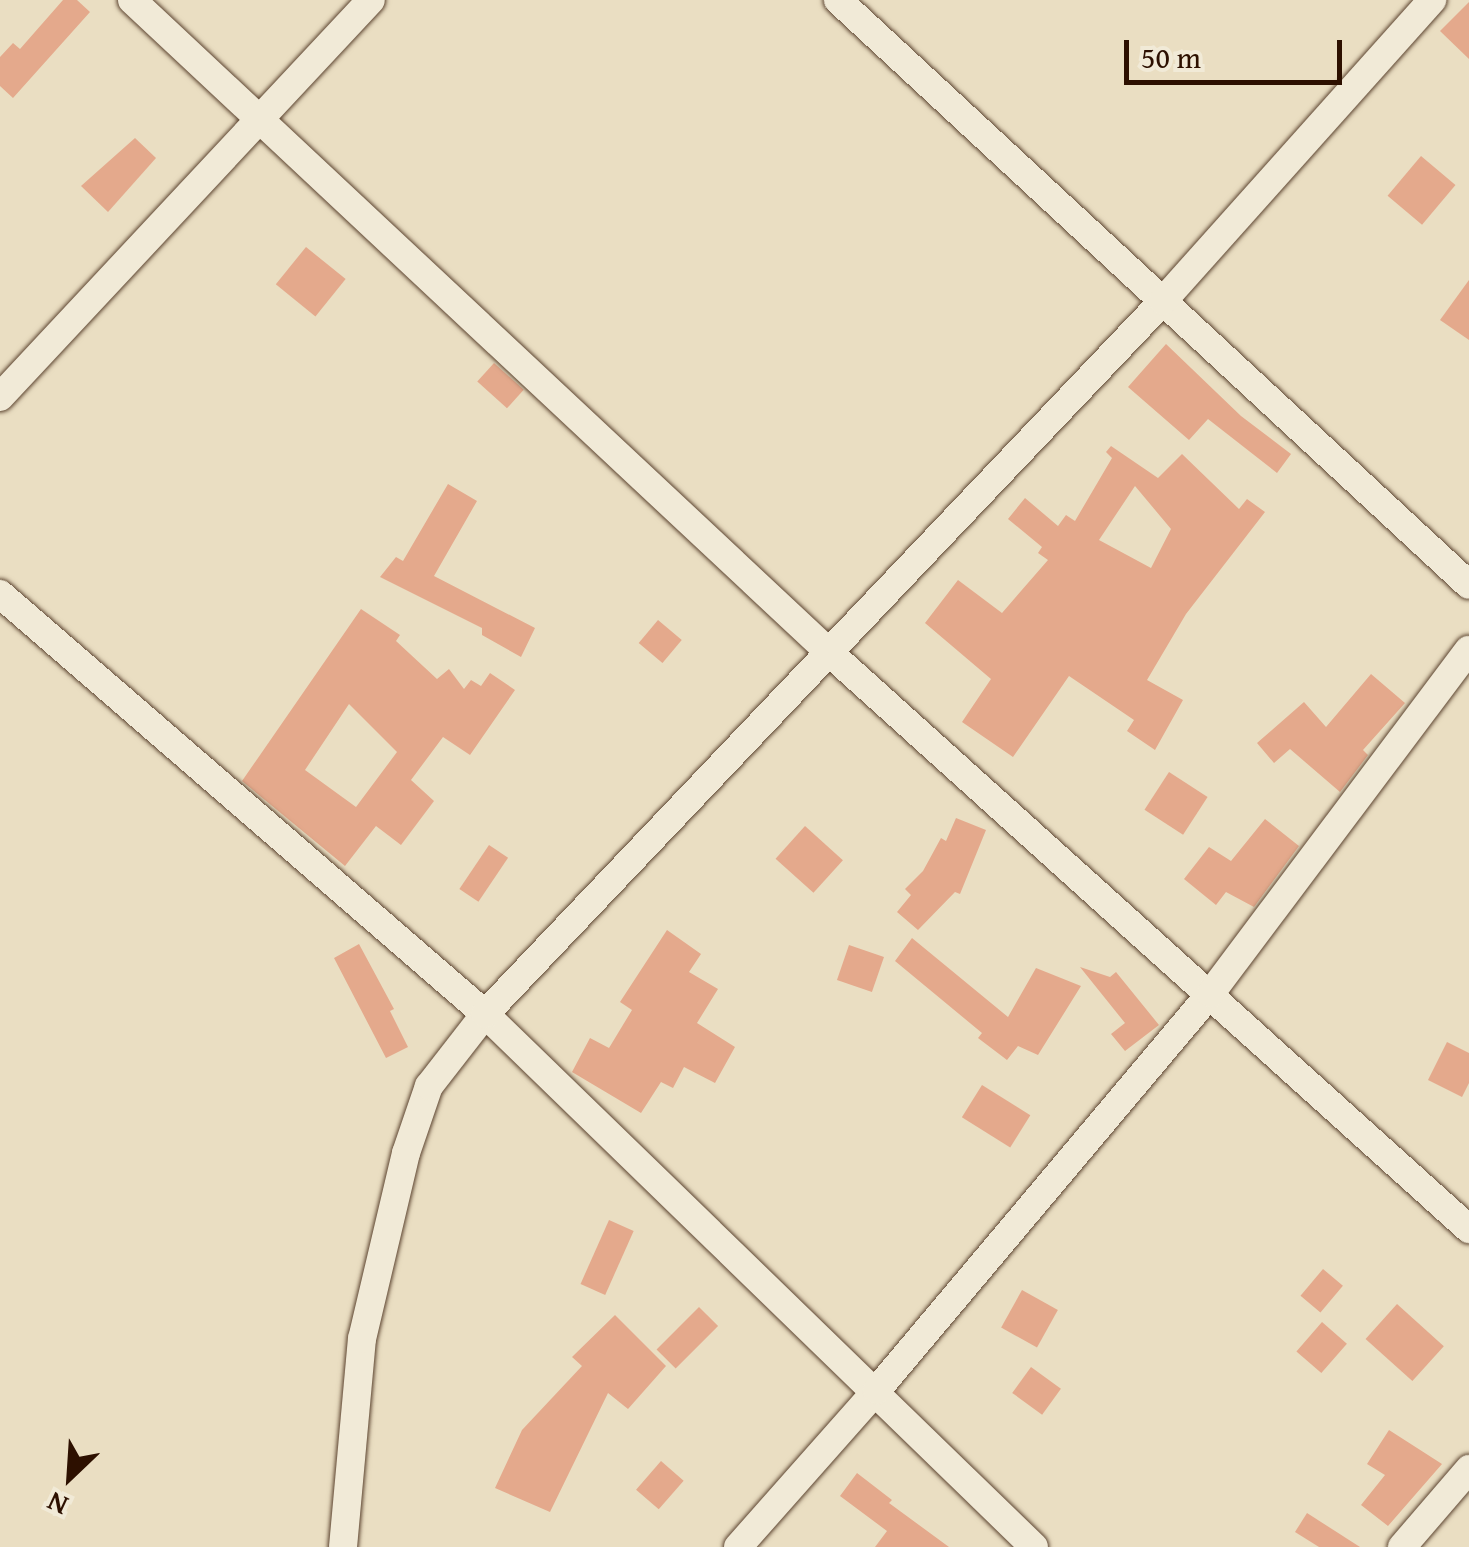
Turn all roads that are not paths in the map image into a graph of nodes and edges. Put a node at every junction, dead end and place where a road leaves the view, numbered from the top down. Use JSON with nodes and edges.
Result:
{"nodes":[{"id":1,"x":132,"y":0,"type":"edge"},
{"id":2,"x":371,"y":0,"type":"edge"},
{"id":3,"x":838,"y":0,"type":"edge"},
{"id":4,"x":1432,"y":0,"type":"edge"},
{"id":5,"x":262,"y":121,"type":"junction"},
{"id":6,"x":1163,"y":302,"type":"junction"},
{"id":7,"x":0,"y":396,"type":"edge"},
{"id":8,"x":1469,"y":585,"type":"edge"},
{"id":9,"x":0,"y":594,"type":"edge"},
{"id":10,"x":1469,"y":650,"type":"edge"},
{"id":11,"x":831,"y":654,"type":"junction"},
{"id":12,"x":1211,"y":993,"type":"junction"},
{"id":13,"x":486,"y":1014,"type":"junction"},
{"id":14,"x":1469,"y":1229,"type":"edge"},
{"id":15,"x":877,"y":1390,"type":"junction"},
{"id":16,"x":1469,"y":1470,"type":"edge"},
{"id":17,"x":343,"y":1547,"type":"edge"},
{"id":18,"x":738,"y":1547,"type":"edge"},
{"id":19,"x":1034,"y":1547,"type":"edge"},
{"id":20,"x":1402,"y":1547,"type":"edge"}],
"edges":[{"from":1,"to":5,"type":"street"},
{"from":2,"to":5,"type":"street"},
{"from":3,"to":6,"type":"street"},
{"from":4,"to":6,"type":"street"},
{"from":5,"to":7,"type":"street"},
{"from":5,"to":11,"type":"street"},
{"from":6,"to":8,"type":"street"},
{"from":6,"to":11,"type":"street"},
{"from":9,"to":13,"type":"street"},
{"from":10,"to":12,"type":"street"},
{"from":11,"to":12,"type":"street"},
{"from":11,"to":13,"type":"street"},
{"from":12,"to":14,"type":"street"},
{"from":12,"to":15,"type":"street"},
{"from":13,"to":15,"type":"street"},
{"from":13,"to":17,"type":"street"},
{"from":15,"to":18,"type":"street"},
{"from":15,"to":19,"type":"street"},
{"from":16,"to":20,"type":"street"}]}
